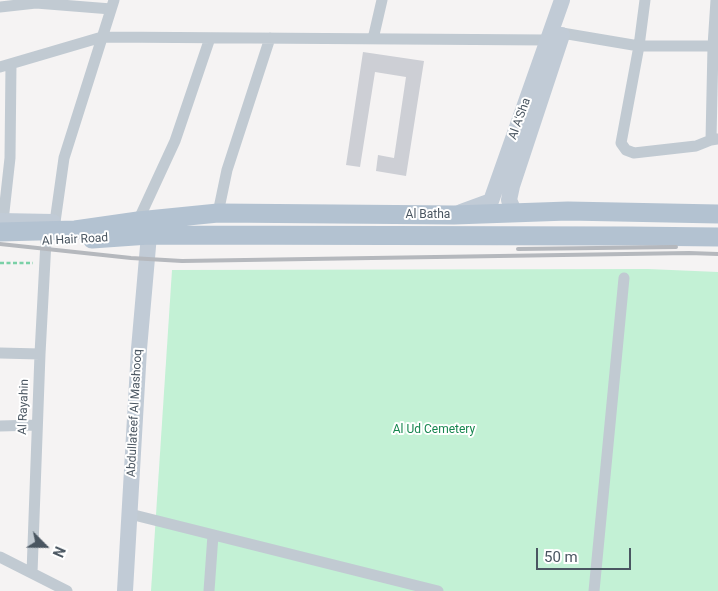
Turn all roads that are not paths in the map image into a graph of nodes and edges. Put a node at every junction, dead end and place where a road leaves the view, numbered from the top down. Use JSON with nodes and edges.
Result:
{"nodes":[{"id":1,"x":382,"y":0,"type":"edge"},
{"id":2,"x":562,"y":0,"type":"edge"},
{"id":3,"x":573,"y":0,"type":"edge"},
{"id":4,"x":645,"y":0,"type":"edge"},
{"id":5,"x":716,"y":0,"type":"edge"},
{"id":6,"x":112,"y":4,"type":"edge"},
{"id":7,"x":0,"y":7,"type":"edge"},
{"id":8,"x":102,"y":37,"type":"junction"},
{"id":9,"x":555,"y":37,"type":"junction"},
{"id":10,"x":210,"y":38,"type":"junction"},
{"id":11,"x":270,"y":38,"type":"junction"},
{"id":12,"x":372,"y":39,"type":"junction"},
{"id":13,"x":639,"y":46,"type":"junction"},
{"id":14,"x":715,"y":46,"type":"edge"},
{"id":15,"x":6,"y":66,"type":"edge"},
{"id":16,"x":715,"y":139,"type":"edge"},
{"id":17,"x":218,"y":213,"type":"junction"},
{"id":18,"x":514,"y":214,"type":"junction"},
{"id":19,"x":718,"y":214,"type":"edge"},
{"id":20,"x":454,"y":215,"type":"junction"},
{"id":21,"x":1,"y":224,"type":"edge"},
{"id":22,"x":144,"y":228,"type":"junction"},
{"id":23,"x":49,"y":232,"type":"junction"},
{"id":24,"x":718,"y":238,"type":"edge"},
{"id":25,"x":0,"y":244,"type":"edge"},
{"id":26,"x":624,"y":278,"type":"dead end"},
{"id":27,"x":0,"y":353,"type":"edge"},
{"id":28,"x":40,"y":354,"type":"junction"},
{"id":29,"x":37,"y":425,"type":"junction"},
{"id":30,"x":0,"y":426,"type":"edge"},
{"id":31,"x":130,"y":514,"type":"junction"},
{"id":32,"x":213,"y":535,"type":"junction"},
{"id":33,"x":0,"y":557,"type":"edge"},
{"id":34,"x":32,"y":573,"type":"junction"},
{"id":35,"x":67,"y":591,"type":"edge"},
{"id":36,"x":125,"y":591,"type":"edge"},
{"id":37,"x":208,"y":591,"type":"edge"},
{"id":38,"x":438,"y":591,"type":"edge"},
{"id":39,"x":594,"y":591,"type":"edge"}],
"edges":[{"from":1,"to":12,"type":"street"},
{"from":2,"to":9,"type":"street","name":"Al A'Sha"},
{"from":3,"to":9,"type":"street","name":"Al A'Sha"},
{"from":4,"to":13,"type":"street"},
{"from":5,"to":14,"type":"street"},
{"from":6,"to":7,"type":"street"},
{"from":6,"to":8,"type":"street","name":"Al Rayahin"},
{"from":8,"to":10,"type":"street"},
{"from":8,"to":15,"type":"street"},
{"from":8,"to":23,"type":"street","name":"Al Rayahin"},
{"from":9,"to":12,"type":"street"},
{"from":9,"to":13,"type":"street"},
{"from":9,"to":18,"type":"street","name":"Al A'Sha"},
{"from":9,"to":20,"type":"street","name":"Al A'Sha"},
{"from":10,"to":11,"type":"street"},
{"from":10,"to":22,"type":"street"},
{"from":11,"to":12,"type":"street"},
{"from":11,"to":17,"type":"street"},
{"from":13,"to":14,"type":"street"},
{"from":13,"to":16,"type":"street"},
{"from":14,"to":16,"type":"street"},
{"from":15,"to":21,"type":"street"},
{"from":17,"to":20,"type":"main road","name":"Al Batha"},
{"from":17,"to":22,"type":"main road","name":"Al Batha"},
{"from":18,"to":19,"type":"main road","name":"Al Batha"},
{"from":18,"to":20,"type":"main road","name":"Al Batha"},
{"from":21,"to":23,"type":"main road","name":"Al Hair Road"},
{"from":22,"to":23,"type":"main road","name":"Al Batha"},
{"from":22,"to":24,"type":"main road","name":"Al Batha"},
{"from":22,"to":31,"type":"street","name":"Abdullateef Al Mashooq"},
{"from":23,"to":25,"type":"main road","name":"Al Hair Road"},
{"from":23,"to":28,"type":"street","name":"Al Rayahin"},
{"from":26,"to":39,"type":"street"},
{"from":27,"to":28,"type":"street"},
{"from":28,"to":29,"type":"street","name":"Al Rayahin"},
{"from":29,"to":30,"type":"street"},
{"from":29,"to":34,"type":"street","name":"Al Rayahin"},
{"from":31,"to":32,"type":"street"},
{"from":31,"to":36,"type":"street","name":"Abdullateef Al Mashooq"},
{"from":32,"to":37,"type":"street"},
{"from":32,"to":38,"type":"street"},
{"from":33,"to":34,"type":"street"},
{"from":34,"to":35,"type":"street"}]}
